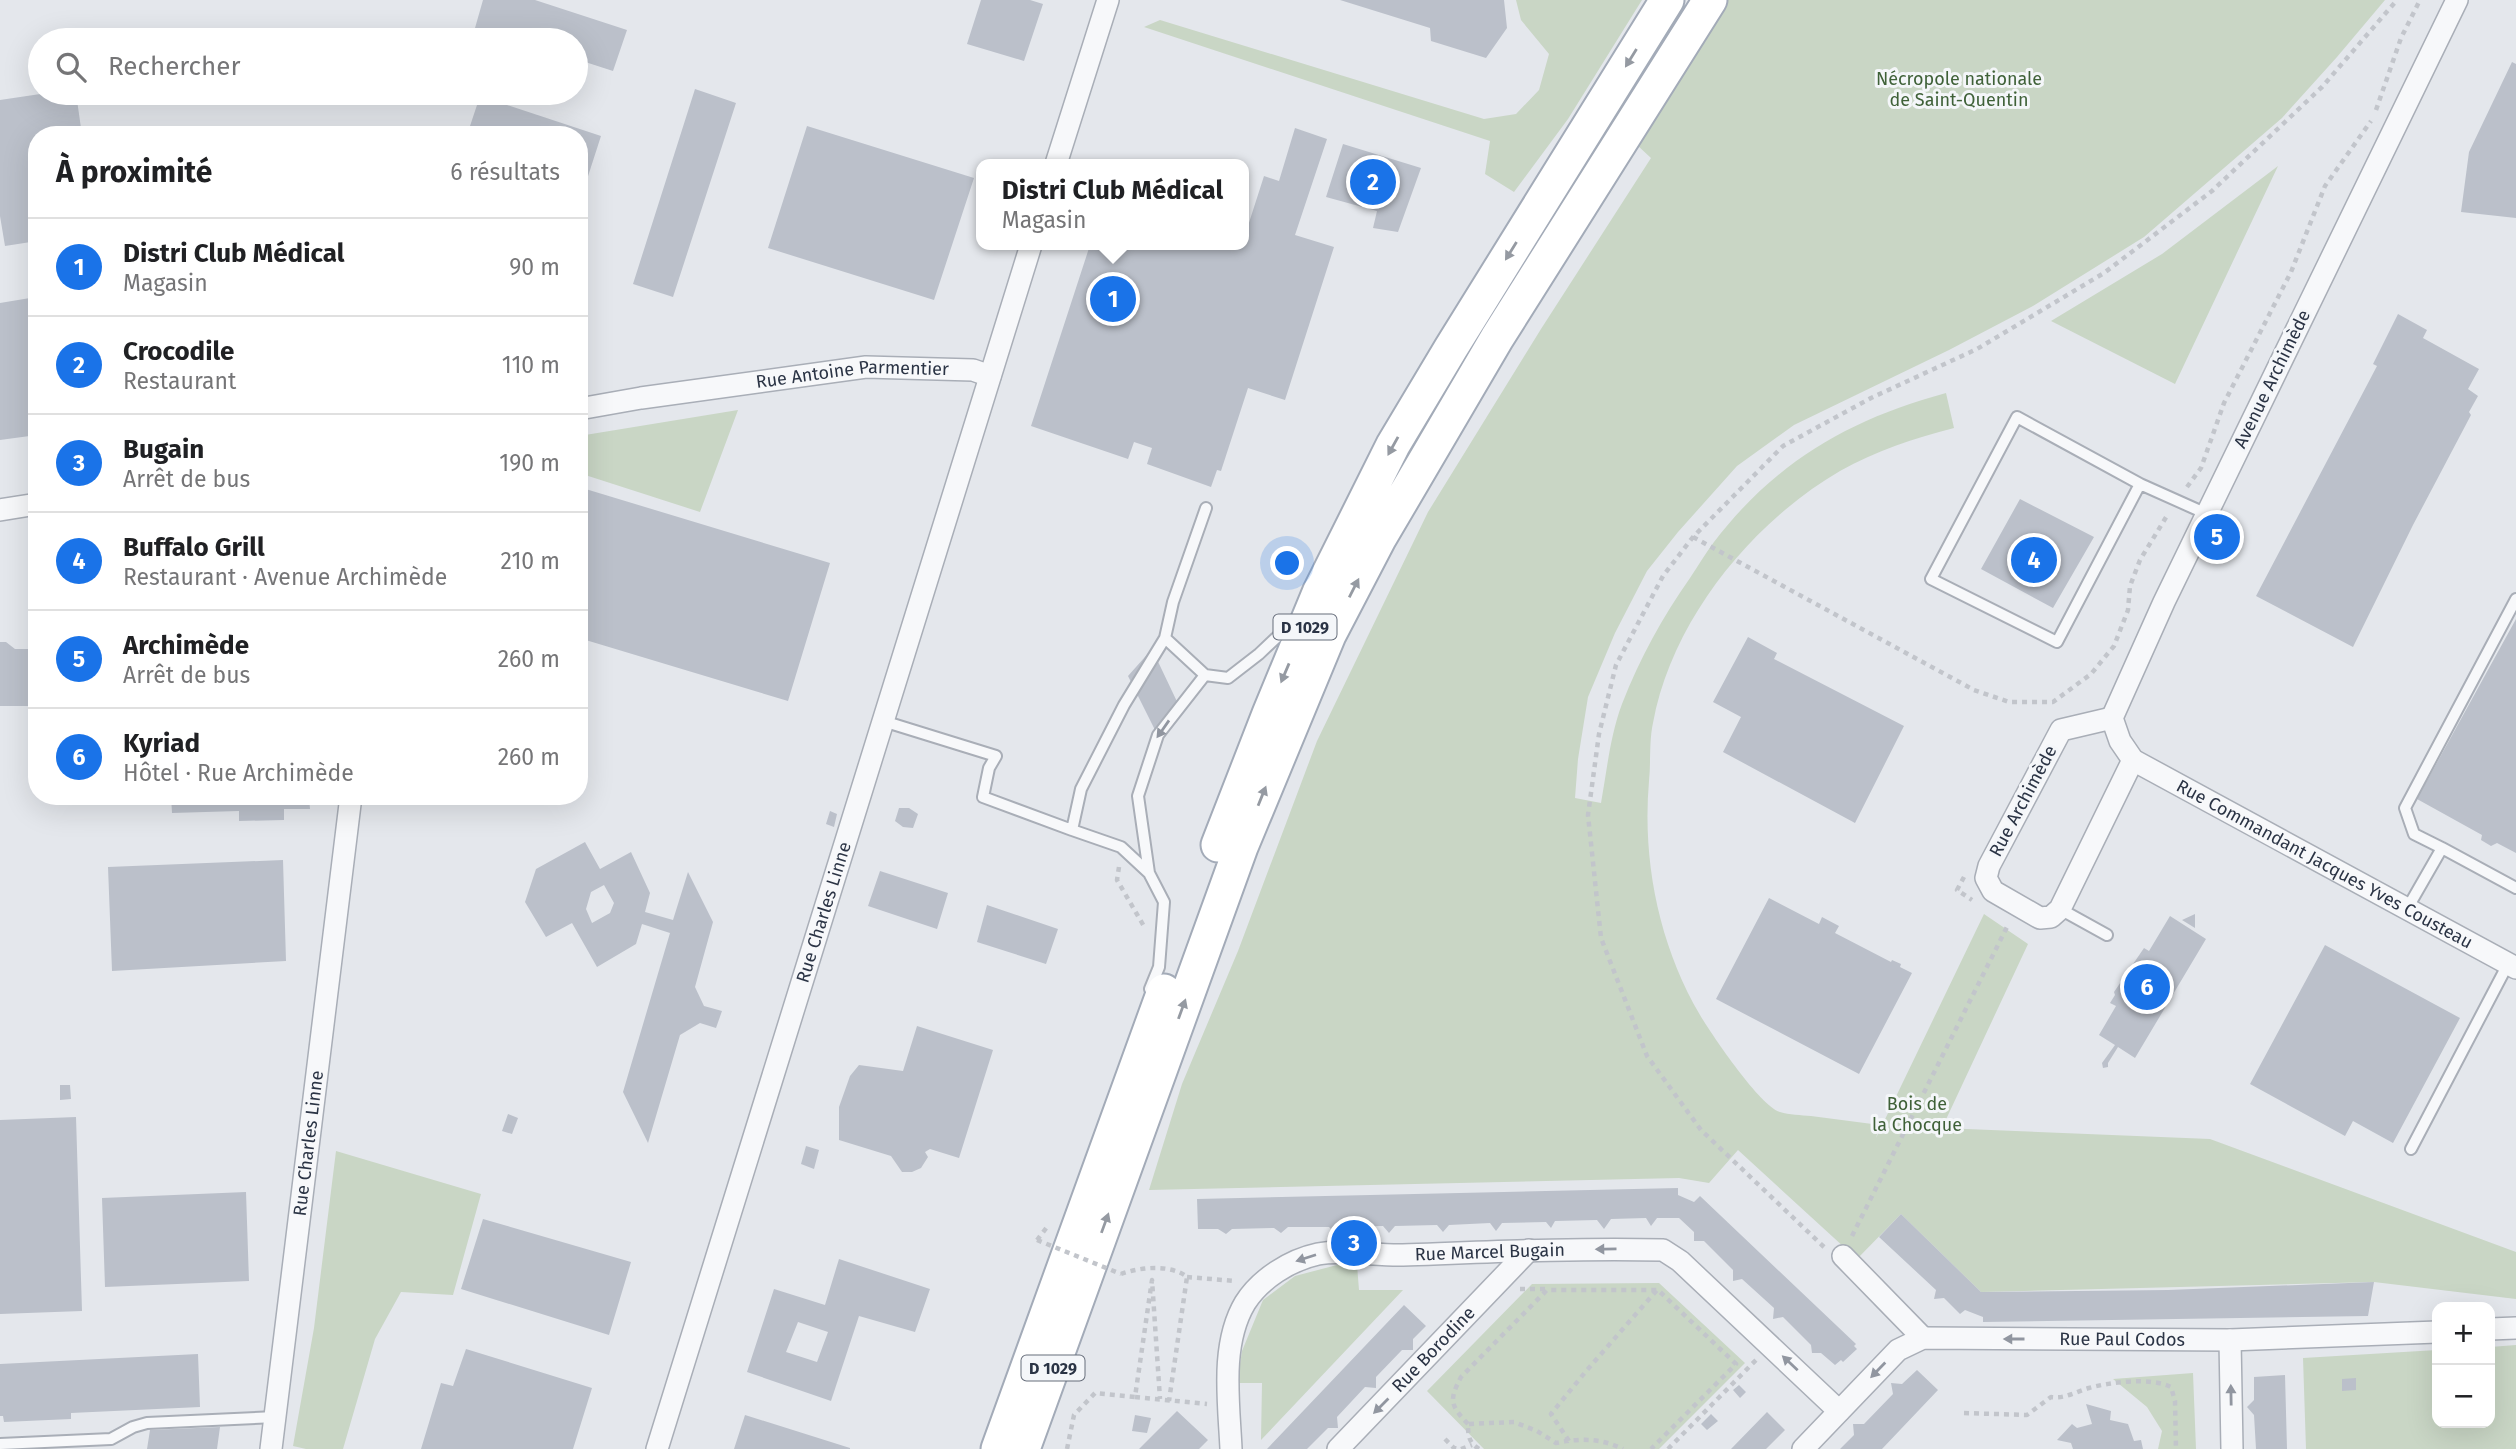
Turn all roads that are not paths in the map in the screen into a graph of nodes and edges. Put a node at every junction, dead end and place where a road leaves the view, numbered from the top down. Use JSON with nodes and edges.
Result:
{"nodes":[{"id":1,"x":1108,"y":0,"type":"edge"},
{"id":2,"x":1667,"y":0,"type":"edge"},
{"id":3,"x":1710,"y":0,"type":"edge"},
{"id":4,"x":2457,"y":0,"type":"edge"},
{"id":5,"x":1058,"y":159,"type":"edge"},
{"id":6,"x":1029,"y":250,"type":"edge"},
{"id":7,"x":990,"y":376,"type":"junction"},
{"id":8,"x":588,"y":407,"type":"edge"},
{"id":9,"x":2140,"y":484,"type":"junction"},
{"id":10,"x":28,"y":505,"type":"edge"},
{"id":11,"x":1206,"y":508,"type":"dead end"},
{"id":12,"x":0,"y":510,"type":"edge"},
{"id":13,"x":2207,"y":514,"type":"junction"},
{"id":14,"x":1319,"y":593,"type":"junction"},
{"id":15,"x":2516,"y":599,"type":"edge"},
{"id":16,"x":1165,"y":638,"type":"junction"},
{"id":17,"x":1205,"y":675,"type":"junction"},
{"id":18,"x":2112,"y":718,"type":"junction"},
{"id":19,"x":883,"y":720,"type":"junction"},
{"id":20,"x":2133,"y":760,"type":"junction"},
{"id":21,"x":350,"y":805,"type":"edge"},
{"id":22,"x":1072,"y":830,"type":"junction"},
{"id":23,"x":2442,"y":848,"type":"junction"},
{"id":24,"x":1149,"y":873,"type":"junction"},
{"id":25,"x":2516,"y":887,"type":"edge"},
{"id":26,"x":2060,"y":909,"type":"junction"},
{"id":27,"x":2407,"y":909,"type":"junction"},
{"id":28,"x":2107,"y":935,"type":"dead end"},
{"id":29,"x":2512,"y":966,"type":"edge"},
{"id":30,"x":1145,"y":1003,"type":"dead end"},
{"id":31,"x":2412,"y":1149,"type":"dead end"},
{"id":32,"x":1529,"y":1251,"type":"junction"},
{"id":33,"x":1843,"y":1256,"type":"road end"},
{"id":34,"x":1050,"y":1306,"type":"junction"},
{"id":35,"x":2516,"y":1328,"type":"edge"},
{"id":36,"x":2495,"y":1329,"type":"edge"},
{"id":37,"x":2432,"y":1332,"type":"edge"},
{"id":38,"x":1923,"y":1338,"type":"junction"},
{"id":39,"x":2230,"y":1340,"type":"junction"},
{"id":40,"x":1839,"y":1411,"type":"junction"},
{"id":41,"x":275,"y":1417,"type":"junction"},
{"id":42,"x":0,"y":1444,"type":"edge"},
{"id":43,"x":271,"y":1449,"type":"edge"},
{"id":44,"x":657,"y":1449,"type":"edge"},
{"id":45,"x":998,"y":1449,"type":"edge"},
{"id":46,"x":1009,"y":1449,"type":"edge"},
{"id":47,"x":1023,"y":1449,"type":"edge"},
{"id":48,"x":1231,"y":1449,"type":"edge"},
{"id":49,"x":1338,"y":1449,"type":"edge"},
{"id":50,"x":1803,"y":1449,"type":"edge"},
{"id":51,"x":2232,"y":1449,"type":"edge"}],
"edges":[{"from":1,"to":5,"type":"street"},
{"from":2,"to":14,"type":"main road","number":"D 1029","one_way":true},
{"from":47,"to":3,"type":"main road","number":"D 1029","one_way":true},
{"from":4,"to":13,"type":"street","name":"Avenue Archimède"},
{"from":6,"to":7,"type":"street"},
{"from":7,"to":8,"type":"street","name":"Rue Antoine Parmentier"},
{"from":7,"to":19,"type":"street","name":"Rue Charles Linne"},
{"from":9,"to":9,"type":"lane"},
{"from":9,"to":13,"type":"lane"},
{"from":10,"to":12,"type":"street"},
{"from":11,"to":16,"type":"lane"},
{"from":13,"to":18,"type":"street","name":"Avenue Archimède"},
{"from":14,"to":17,"type":"lane"},
{"from":14,"to":34,"type":"main road","number":"D 1029","one_way":true},
{"from":15,"to":23,"type":"lane"},
{"from":16,"to":17,"type":"lane"},
{"from":16,"to":22,"type":"lane"},
{"from":17,"to":24,"type":"lane","one_way":true},
{"from":18,"to":20,"type":"street"},
{"from":18,"to":26,"type":"street","name":"Rue Archimède"},
{"from":19,"to":22,"type":"lane"},
{"from":19,"to":44,"type":"street","name":"Rue Charles Linne"},
{"from":20,"to":26,"type":"street"},
{"from":20,"to":27,"type":"street","name":"Rue Commandant Jacques Yves Cousteau"},
{"from":21,"to":41,"type":"street","name":"Rue Charles Linne"},
{"from":22,"to":24,"type":"lane"},
{"from":23,"to":25,"type":"lane"},
{"from":23,"to":27,"type":"lane"},
{"from":24,"to":30,"type":"lane"},
{"from":26,"to":28,"type":"lane"},
{"from":27,"to":29,"type":"street","name":"Rue Commandant Jacques Yves Cousteau"},
{"from":29,"to":31,"type":"lane"},
{"from":40,"to":32,"type":"street","name":"Rue Marcel Bugain","one_way":true},
{"from":32,"to":48,"type":"street","name":"Rue Marcel Bugain","one_way":true},
{"from":32,"to":49,"type":"street","name":"Rue Borodine","one_way":true},
{"from":33,"to":38,"type":"street"},
{"from":34,"to":45,"type":"main road","number":"D 1029"},
{"from":34,"to":46,"type":"main road","number":"D 1029"},
{"from":35,"to":36,"type":"street"},
{"from":37,"to":39,"type":"street","name":"Rue Paul Codos"},
{"from":39,"to":38,"type":"street","name":"Rue Paul Codos","one_way":true},
{"from":38,"to":40,"type":"street","one_way":true},
{"from":51,"to":39,"type":"street","one_way":true},
{"from":40,"to":50,"type":"street"},
{"from":41,"to":42,"type":"lane"},
{"from":41,"to":43,"type":"street","name":"Rue Charles Linne"}]}
